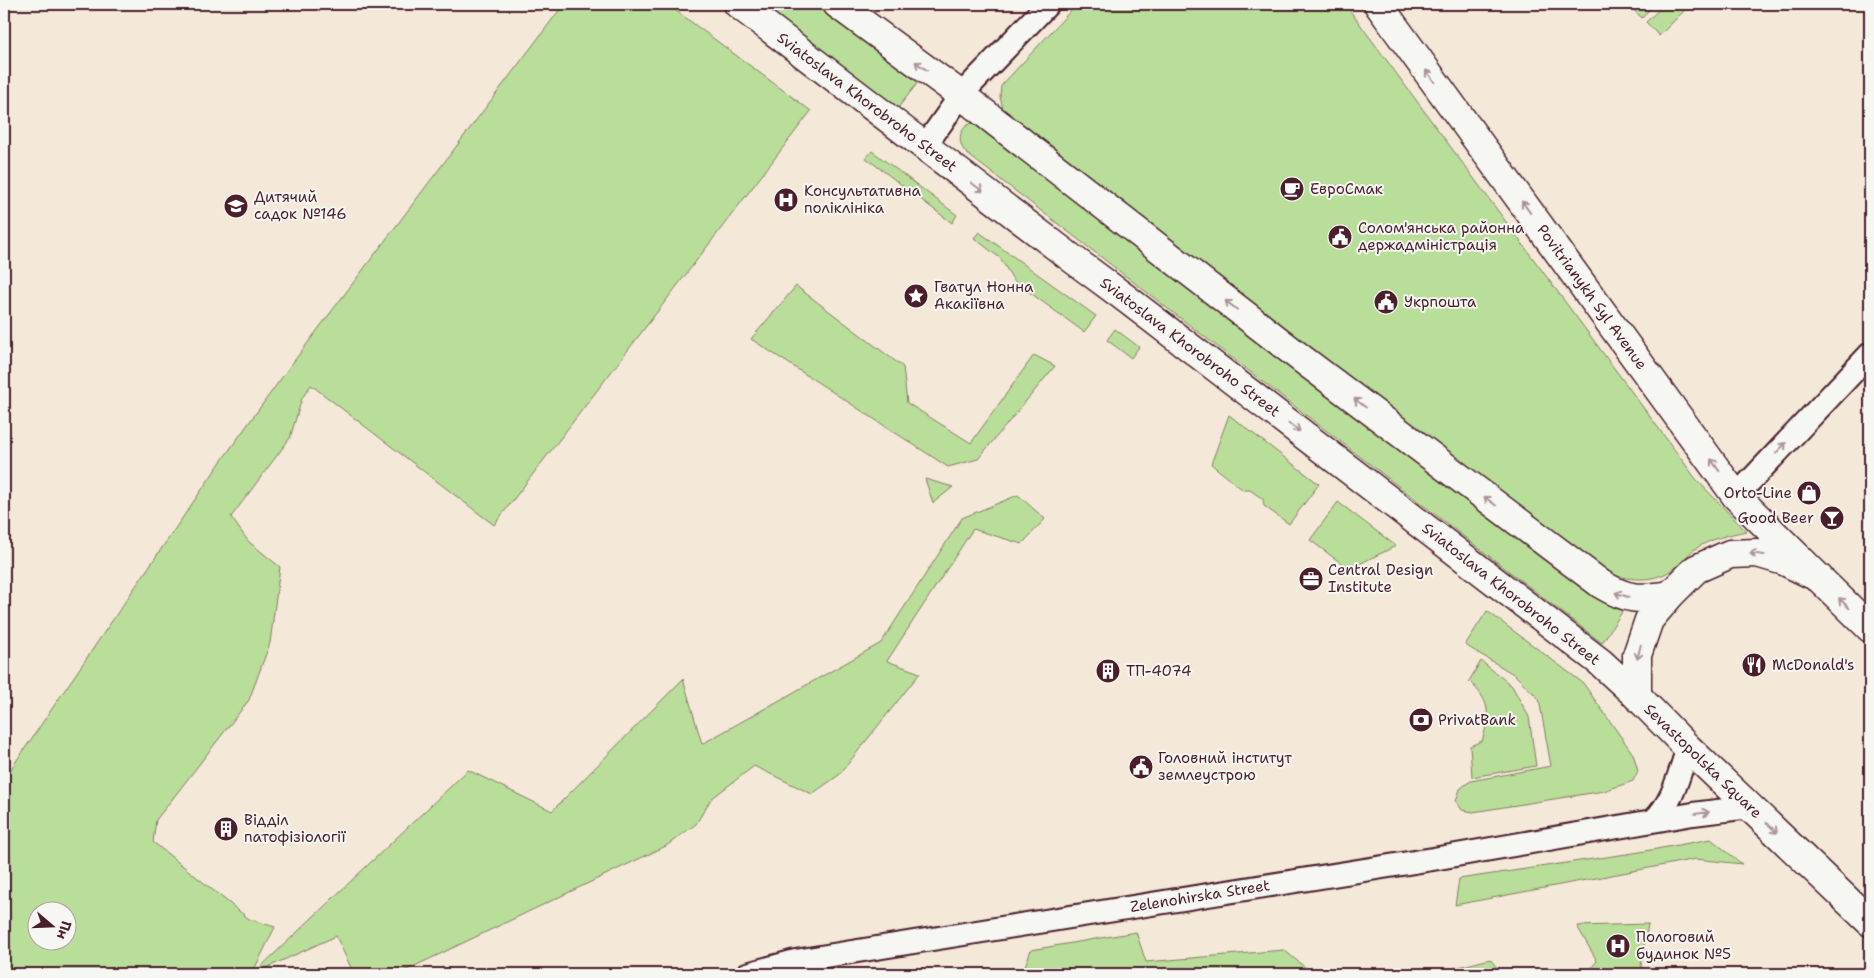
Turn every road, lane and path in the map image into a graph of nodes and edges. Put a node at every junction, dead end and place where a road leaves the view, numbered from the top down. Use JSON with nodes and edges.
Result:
{"nodes":[{"id":1,"x":738,"y":4,"type":"edge"},
{"id":2,"x":837,"y":4,"type":"edge"},
{"id":3,"x":1048,"y":4,"type":"edge"},
{"id":4,"x":1378,"y":4,"type":"edge"},
{"id":5,"x":961,"y":95,"type":"junction"},
{"id":6,"x":924,"y":146,"type":"junction"},
{"id":7,"x":1870,"y":354,"type":"edge"},
{"id":8,"x":1736,"y":496,"type":"junction"},
{"id":9,"x":1819,"y":578,"type":"junction"},
{"id":10,"x":1670,"y":595,"type":"junction"},
{"id":11,"x":1870,"y":628,"type":"edge"},
{"id":12,"x":1637,"y":696,"type":"junction"},
{"id":13,"x":1688,"y":748,"type":"junction"},
{"id":14,"x":1750,"y":807,"type":"junction"},
{"id":15,"x":1654,"y":820,"type":"junction"},
{"id":16,"x":1870,"y":922,"type":"edge"},
{"id":17,"x":747,"y":974,"type":"edge"}],
"edges":[{"from":1,"to":6,"type":"main road","name":"Sviatoslava Khorobroho Street"},
{"from":5,"to":2,"type":"main road","one_way":true},
{"from":3,"to":5,"type":"street"},
{"from":8,"to":4,"type":"main road","name":"Povitrianykh Syl Avenue","one_way":true},
{"from":5,"to":6,"type":"street"},
{"from":10,"to":5,"type":"main road","one_way":true},
{"from":6,"to":12,"type":"main road","name":"Sviatoslava Khorobroho Street","one_way":true},
{"from":8,"to":7,"type":"street","one_way":true},
{"from":8,"to":9,"type":"main road","name":"Povitrianykh Syl Avenue"},
{"from":9,"to":10,"type":"main road","name":"Sevastopolska Square","one_way":true},
{"from":11,"to":9,"type":"main road","name":"Sevastopolska Square","one_way":true},
{"from":10,"to":12,"type":"main road","name":"Sevastopolska Square","one_way":true},
{"from":12,"to":13,"type":"main road","name":"Sevastopolska Square"},
{"from":13,"to":14,"type":"main road","name":"Sevastopolska Square"},
{"from":13,"to":15,"type":"street"},
{"from":15,"to":14,"type":"street","name":"Zelenohirska Street","one_way":true},
{"from":14,"to":16,"type":"main road","name":"Sevastopolska Square","one_way":true},
{"from":15,"to":17,"type":"street","name":"Zelenohirska Street"}]}
